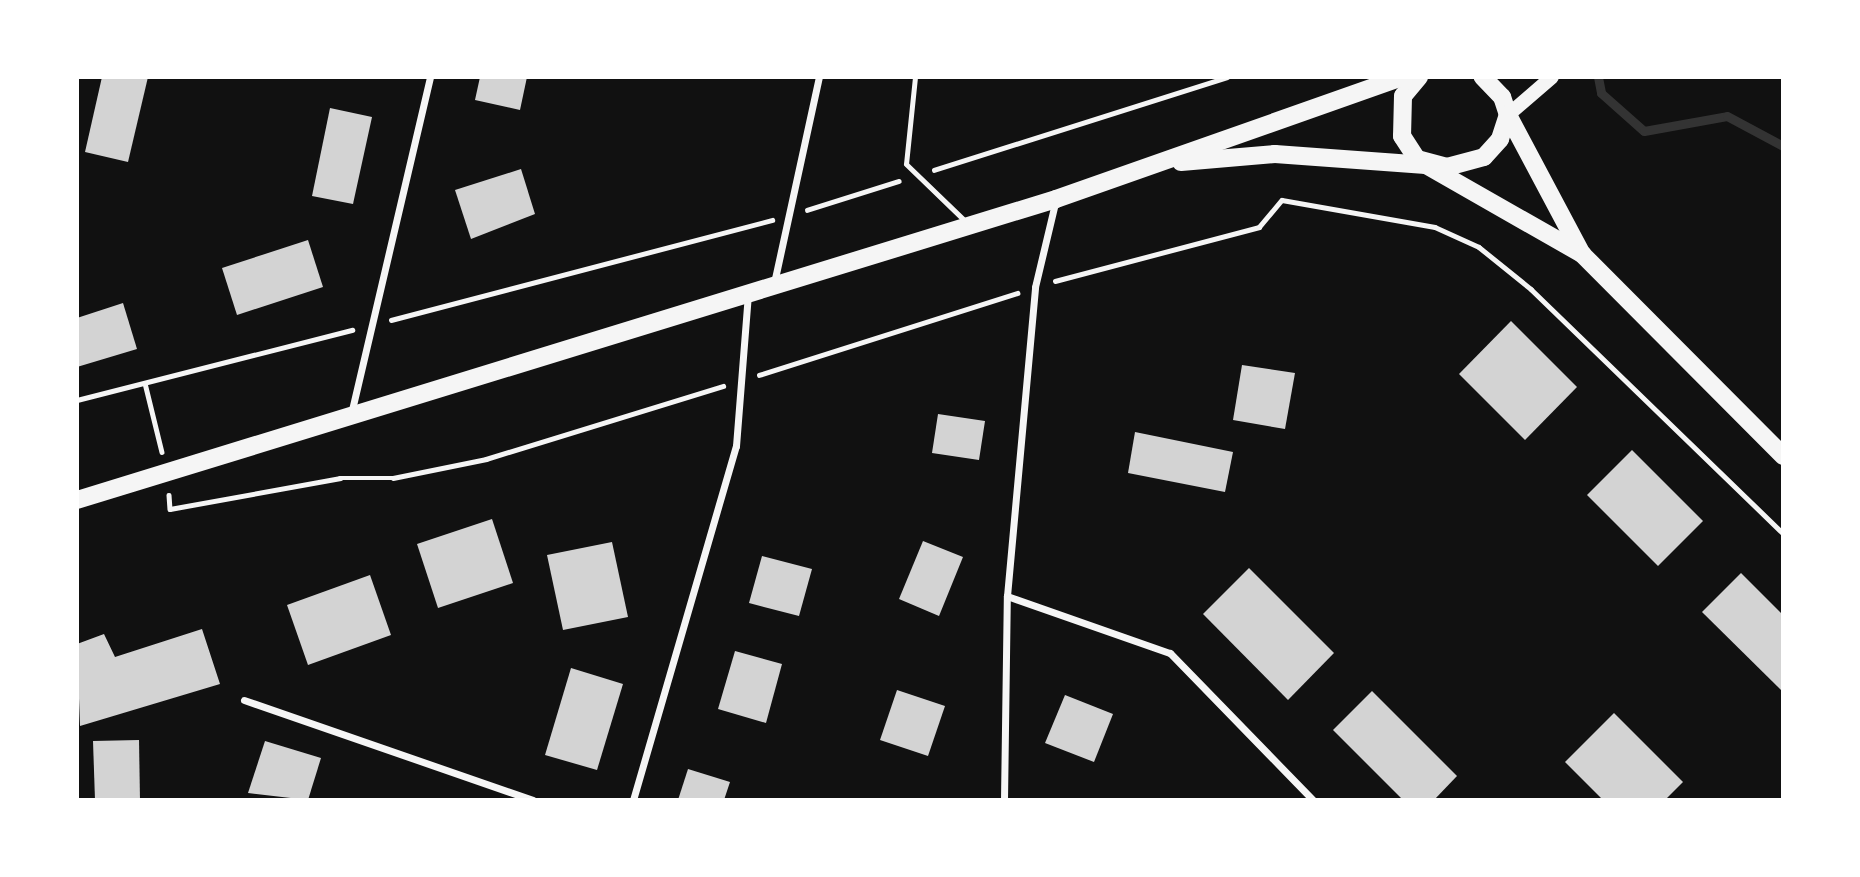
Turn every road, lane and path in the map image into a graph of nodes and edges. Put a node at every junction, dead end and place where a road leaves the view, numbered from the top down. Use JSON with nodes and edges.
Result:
{"nodes":[{"id":1,"x":430,"y":77,"type":"edge"},
{"id":2,"x":819,"y":77,"type":"edge"},
{"id":3,"x":915,"y":77,"type":"edge"},
{"id":4,"x":1227,"y":77,"type":"edge"},
{"id":5,"x":1402,"y":77,"type":"edge"},
{"id":6,"x":1419,"y":77,"type":"edge"},
{"id":7,"x":1483,"y":77,"type":"edge"},
{"id":8,"x":1552,"y":77,"type":"edge"},
{"id":9,"x":1508,"y":115,"type":"junction"},
{"id":10,"x":1162,"y":164,"type":"junction"},
{"id":11,"x":1426,"y":165,"type":"junction"},
{"id":12,"x":924,"y":173,"type":"dead end"},
{"id":13,"x":911,"y":177,"type":"dead end"},
{"id":14,"x":1056,"y":199,"type":"junction"},
{"id":15,"x":792,"y":214,"type":"junction"},
{"id":16,"x":968,"y":224,"type":"junction"},
{"id":17,"x":1582,"y":254,"type":"junction"},
{"id":18,"x":774,"y":283,"type":"junction"},
{"id":19,"x":748,"y":293,"type":"junction"},
{"id":20,"x":372,"y":324,"type":"junction"},
{"id":21,"x":145,"y":383,"type":"junction"},
{"id":22,"x":77,"y":400,"type":"edge"},
{"id":23,"x":351,"y":418,"type":"junction"},
{"id":24,"x":1783,"y":456,"type":"edge"},
{"id":25,"x":167,"y":471,"type":"junction"},
{"id":26,"x":77,"y":500,"type":"edge"},
{"id":27,"x":170,"y":509,"type":"dead end"},
{"id":28,"x":1007,"y":596,"type":"junction"},
{"id":29,"x":244,"y":700,"type":"dead end"},
{"id":30,"x":533,"y":800,"type":"edge"},
{"id":31,"x":633,"y":800,"type":"edge"},
{"id":32,"x":1004,"y":800,"type":"edge"},
{"id":33,"x":1314,"y":800,"type":"edge"}],
"edges":[{"from":1,"to":20,"type":"street"},
{"from":2,"to":15,"type":"street"},
{"from":3,"to":16,"type":"lane"},
{"from":4,"to":12,"type":"path"},
{"from":5,"to":10,"type":"main road"},
{"from":6,"to":11,"type":"main road"},
{"from":7,"to":9,"type":"main road"},
{"from":8,"to":9,"type":"main road"},
{"from":9,"to":11,"type":"main road"},
{"from":9,"to":17,"type":"main road"},
{"from":10,"to":11,"type":"main road"},
{"from":10,"to":14,"type":"main road"},
{"from":11,"to":17,"type":"main road"},
{"from":13,"to":15,"type":"path"},
{"from":14,"to":16,"type":"main road"},
{"from":14,"to":28,"type":"street"},
{"from":15,"to":18,"type":"street"},
{"from":15,"to":20,"type":"path"},
{"from":16,"to":18,"type":"main road"},
{"from":17,"to":24,"type":"main road"},
{"from":18,"to":19,"type":"main road"},
{"from":19,"to":23,"type":"main road"},
{"from":19,"to":31,"type":"street"},
{"from":20,"to":21,"type":"path"},
{"from":20,"to":23,"type":"street"},
{"from":21,"to":22,"type":"path"},
{"from":21,"to":25,"type":"path"},
{"from":23,"to":25,"type":"main road"},
{"from":25,"to":26,"type":"main road"},
{"from":25,"to":27,"type":"path"},
{"from":28,"to":32,"type":"street"},
{"from":28,"to":33,"type":"street"},
{"from":29,"to":30,"type":"street"}]}
